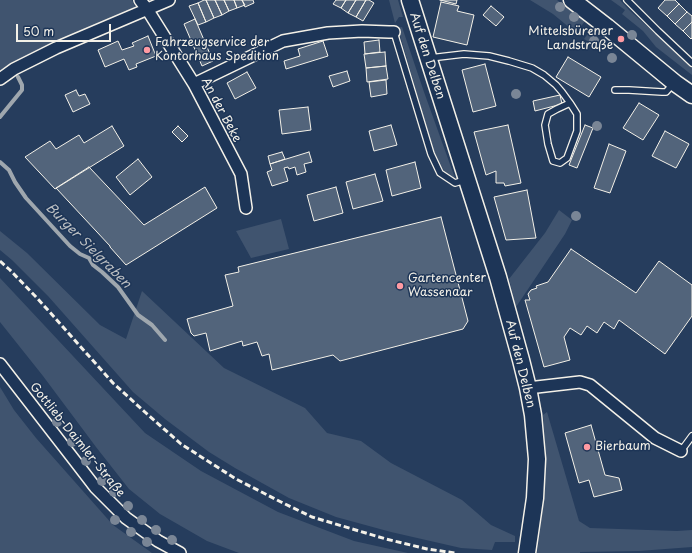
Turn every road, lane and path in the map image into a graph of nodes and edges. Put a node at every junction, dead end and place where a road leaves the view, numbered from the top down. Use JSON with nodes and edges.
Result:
{"nodes":[{"id":1,"x":169,"y":0,"type":"edge"},
{"id":2,"x":410,"y":0,"type":"edge"},
{"id":3,"x":573,"y":0,"type":"edge"},
{"id":4,"x":627,"y":0,"type":"edge"},
{"id":5,"x":143,"y":4,"type":"edge"},
{"id":6,"x":394,"y":32,"type":"joint"},
{"id":7,"x":428,"y":58,"type":"junction"},
{"id":8,"x":692,"y":63,"type":"edge"},
{"id":9,"x":0,"y":79,"type":"edge"},
{"id":10,"x":675,"y":83,"type":"junction"},
{"id":11,"x":194,"y":84,"type":"junction"},
{"id":12,"x":615,"y":90,"type":"dead end"},
{"id":13,"x":692,"y":95,"type":"edge"},
{"id":14,"x":570,"y":103,"type":"junction"},
{"id":15,"x":467,"y":180,"type":"junction"},
{"id":16,"x":246,"y":208,"type":"dead end"},
{"id":17,"x":0,"y":364,"type":"edge"},
{"id":18,"x":528,"y":388,"type":"junction"},
{"id":19,"x":692,"y":436,"type":"edge"},
{"id":20,"x":681,"y":451,"type":"joint"},
{"id":21,"x":180,"y":553,"type":"edge"},
{"id":22,"x":527,"y":553,"type":"edge"}],
"edges":[{"from":1,"to":5,"type":"street"},
{"from":2,"to":7,"type":"main road","name":"Auf den Delben"},
{"from":3,"to":10,"type":"main road"},
{"from":4,"to":8,"type":"lane"},
{"from":5,"to":9,"type":"street"},
{"from":5,"to":11,"type":"street","name":"An der Beke"},
{"from":6,"to":11,"type":"street"},
{"from":6,"to":15,"type":"lane","name":"Auf den Delben"},
{"from":7,"to":14,"type":"lane"},
{"from":7,"to":15,"type":"main road","name":"Auf den Delben"},
{"from":10,"to":12,"type":"lane"},
{"from":10,"to":13,"type":"main road"},
{"from":11,"to":16,"type":"street","name":"An der Beke"},
{"from":14,"to":14,"type":"lane"},
{"from":15,"to":18,"type":"main road","name":"Auf den Delben"},
{"from":17,"to":21,"type":"street","name":"Gottlieb-Daimler-Straße"},
{"from":18,"to":20,"type":"street"},
{"from":18,"to":22,"type":"main road","name":"Auf den Delben"},
{"from":19,"to":20,"type":"lane"}]}
